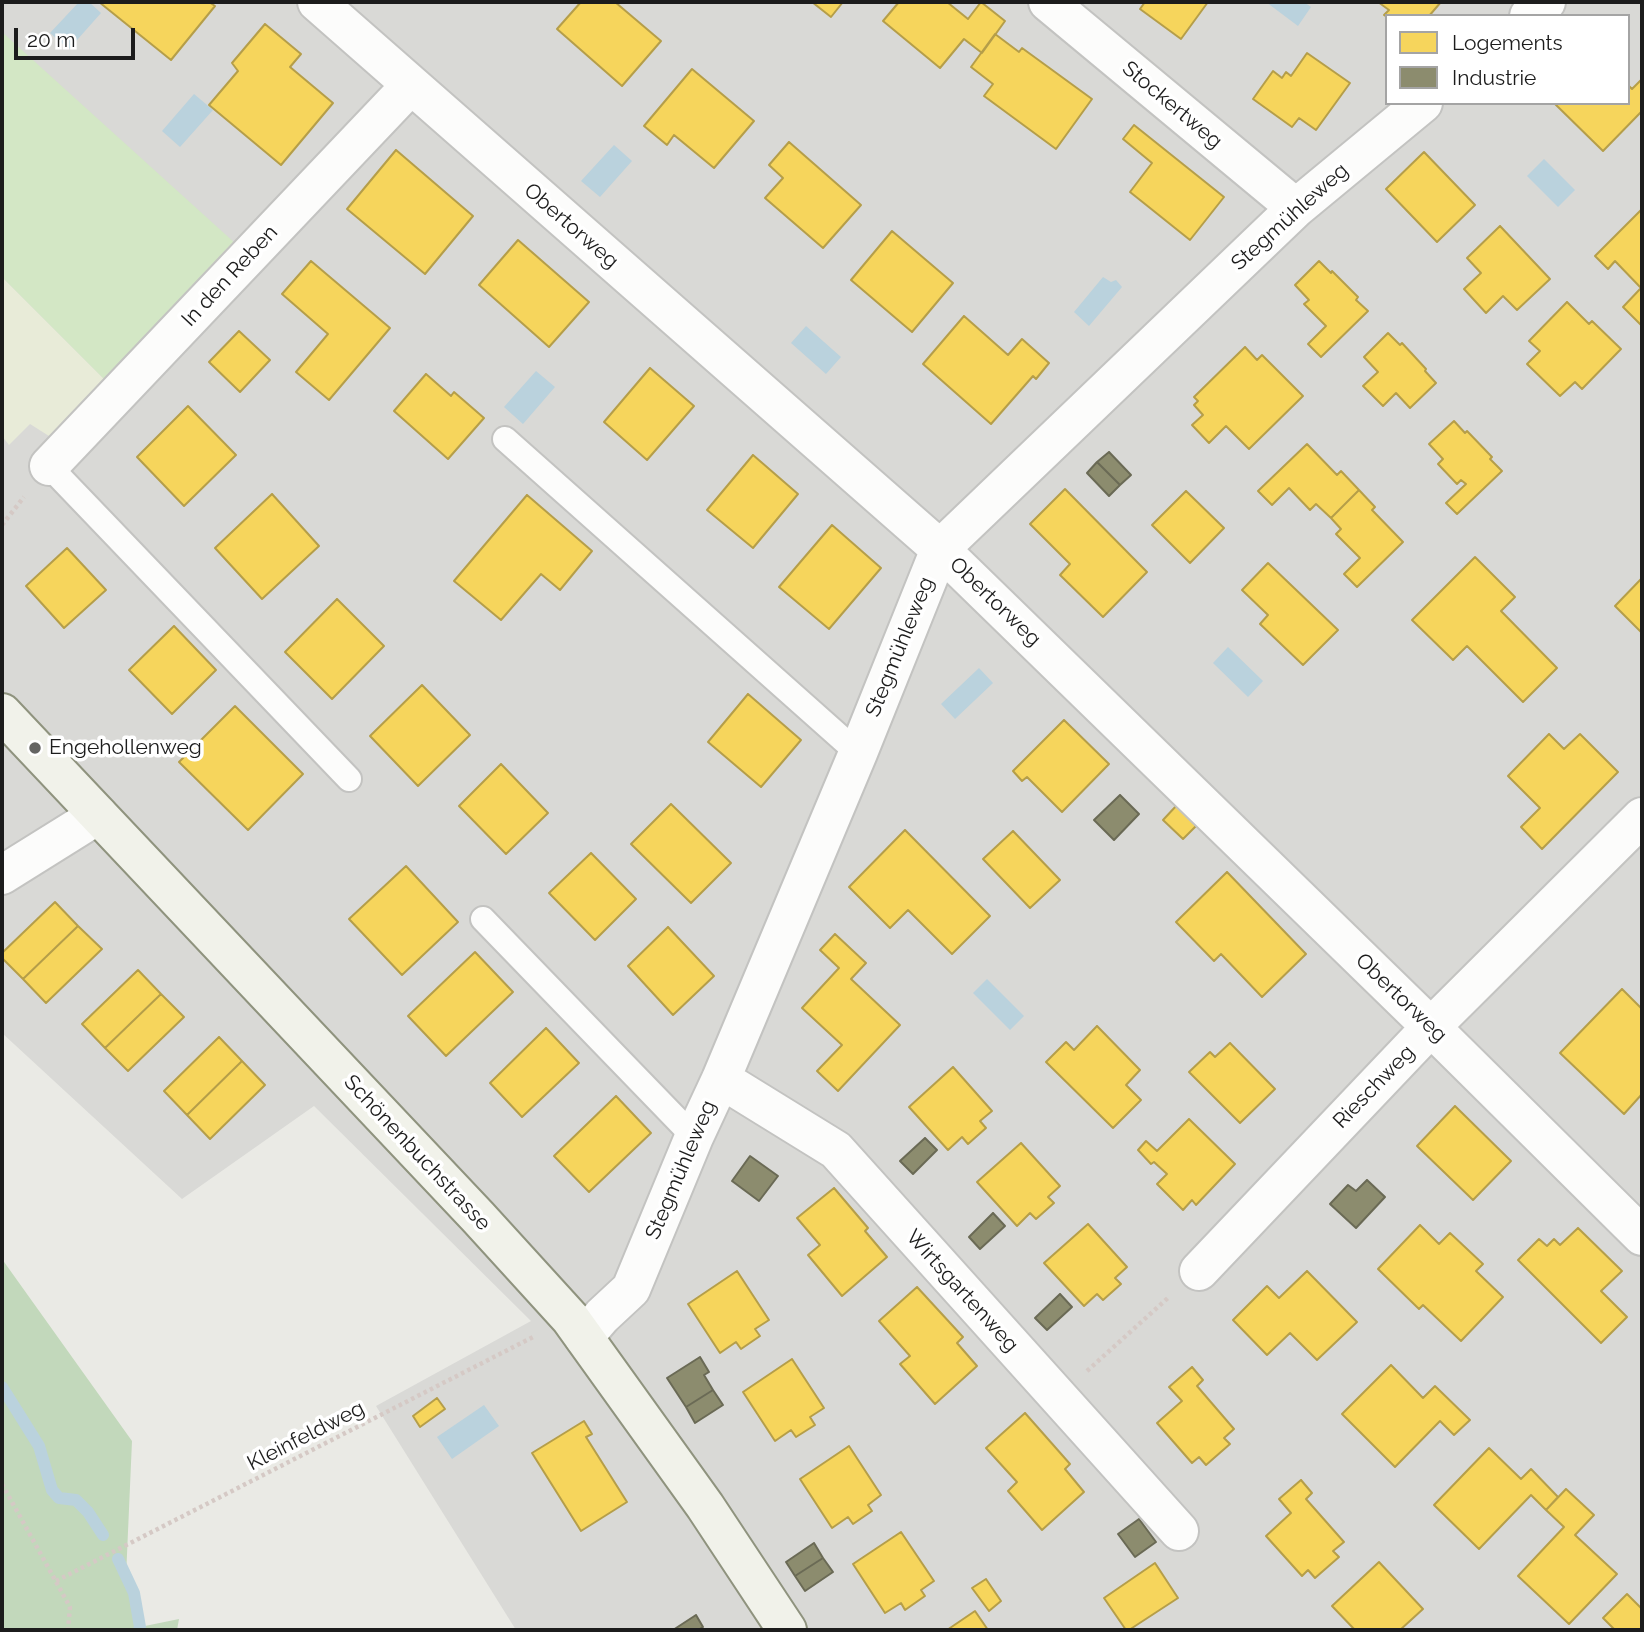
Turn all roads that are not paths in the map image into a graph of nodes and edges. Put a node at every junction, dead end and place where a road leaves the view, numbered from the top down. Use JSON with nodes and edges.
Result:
{"nodes":[{"id":1,"x":317,"y":2,"type":"edge"},
{"id":2,"x":1048,"y":2,"type":"edge"},
{"id":3,"x":1546,"y":2,"type":"edge"},
{"id":4,"x":1531,"y":14,"type":"edge"},
{"id":5,"x":411,"y":85,"type":"junction"},
{"id":6,"x":1421,"y":105,"type":"edge"},
{"id":7,"x":1296,"y":208,"type":"junction"},
{"id":8,"x":505,"y":439,"type":"dead end"},
{"id":9,"x":49,"y":467,"type":"joint"},
{"id":10,"x":940,"y":549,"type":"junction"},
{"id":11,"x":2,"y":713,"type":"edge"},
{"id":12,"x":858,"y":753,"type":"junction"},
{"id":13,"x":349,"y":779,"type":"dead end"},
{"id":14,"x":97,"y":815,"type":"junction"},
{"id":15,"x":1642,"y":817,"type":"edge"},
{"id":16,"x":2,"y":875,"type":"edge"},
{"id":17,"x":483,"y":919,"type":"dead end"},
{"id":18,"x":1432,"y":1027,"type":"junction"},
{"id":19,"x":721,"y":1079,"type":"junction"},
{"id":20,"x":694,"y":1137,"type":"junction"},
{"id":21,"x":1642,"y":1236,"type":"edge"},
{"id":22,"x":1199,"y":1271,"type":"road end"},
{"id":23,"x":577,"y":1327,"type":"junction"},
{"id":24,"x":1179,"y":1531,"type":"dead end"},
{"id":25,"x":787,"y":1630,"type":"edge"}],
"edges":[{"from":1,"to":5,"type":"street","name":"Obertorweg"},
{"from":2,"to":7,"type":"street","name":"Stockertweg"},
{"from":3,"to":4,"type":"street"},
{"from":5,"to":9,"type":"street","name":"In den Reben"},
{"from":5,"to":10,"type":"street","name":"Obertorweg"},
{"from":6,"to":7,"type":"street","name":"Stegmühleweg"},
{"from":7,"to":10,"type":"street","name":"Stegmühleweg"},
{"from":8,"to":12,"type":"lane"},
{"from":9,"to":13,"type":"lane"},
{"from":10,"to":12,"type":"street","name":"Stegmühleweg"},
{"from":10,"to":18,"type":"street","name":"Obertorweg"},
{"from":11,"to":14,"type":"street","name":"Schönenbuchstrasse"},
{"from":12,"to":19,"type":"street","name":"Stegmühleweg"},
{"from":14,"to":16,"type":"street"},
{"from":14,"to":23,"type":"street","name":"Schönenbuchstrasse"},
{"from":15,"to":18,"type":"street","name":"Rieschweg"},
{"from":17,"to":20,"type":"lane"},
{"from":18,"to":21,"type":"street","name":"Obertorweg"},
{"from":18,"to":22,"type":"street","name":"Rieschweg"},
{"from":19,"to":20,"type":"street","name":"Stegmühleweg"},
{"from":19,"to":24,"type":"street","name":"Wirtsgartenweg"},
{"from":20,"to":23,"type":"street","name":"Stegmühleweg"},
{"from":23,"to":25,"type":"street","name":"Schönenbuchstrasse"}]}
